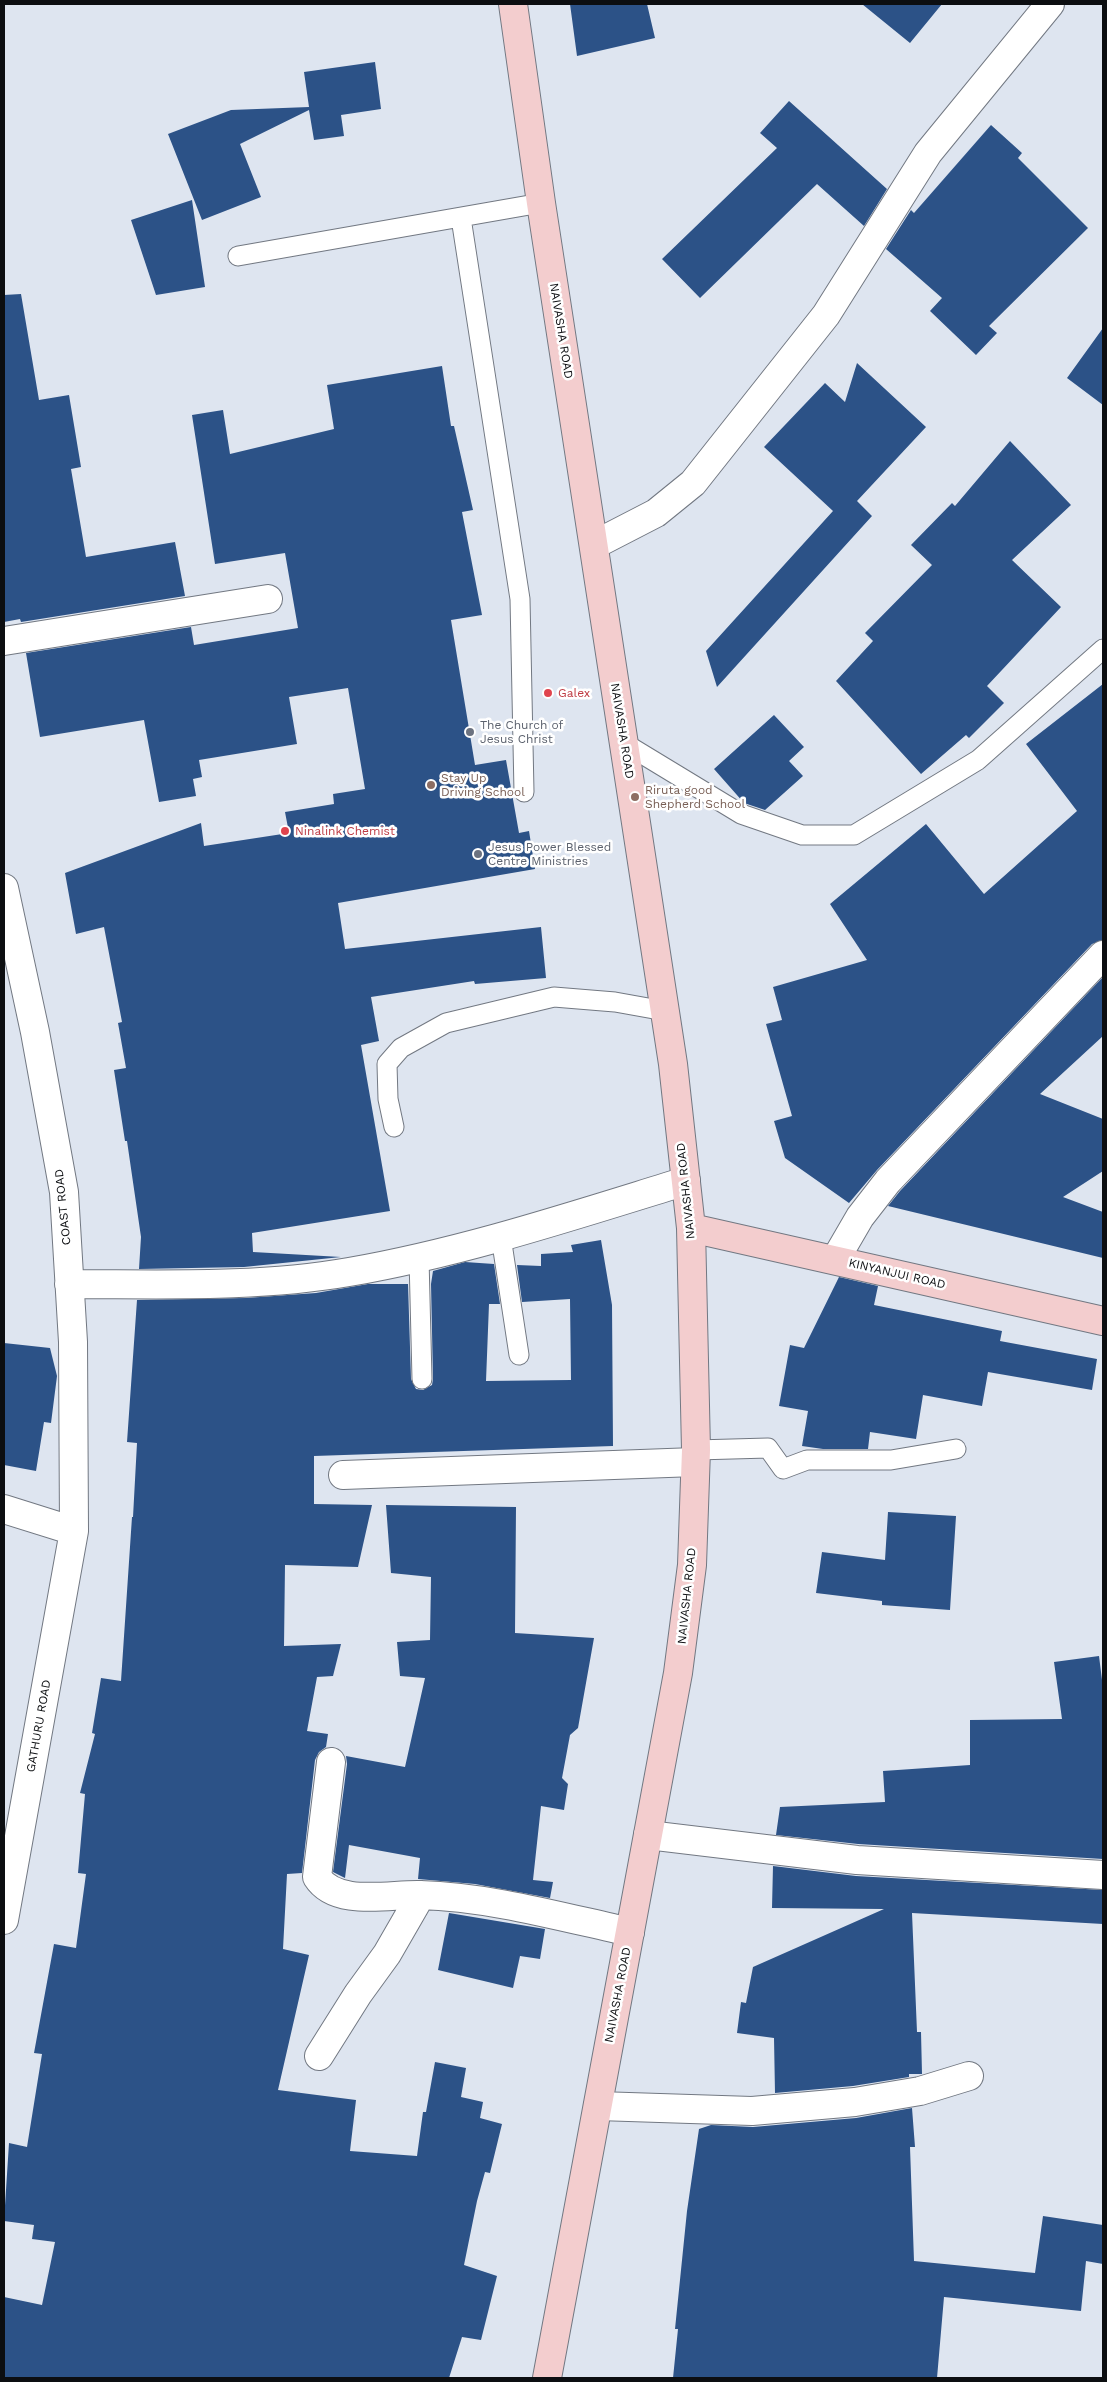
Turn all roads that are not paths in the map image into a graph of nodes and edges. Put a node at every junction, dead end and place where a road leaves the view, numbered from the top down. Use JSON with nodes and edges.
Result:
{"nodes":[{"id":1,"x":513,"y":4,"type":"edge"},
{"id":2,"x":1050,"y":4,"type":"edge"},
{"id":3,"x":541,"y":203,"type":"junction"},
{"id":4,"x":461,"y":218,"type":"junction"},
{"id":5,"x":238,"y":256,"type":"dead end"},
{"id":6,"x":594,"y":545,"type":"junction"},
{"id":7,"x":268,"y":599,"type":"dead end"},
{"id":8,"x":4,"y":641,"type":"edge"},
{"id":9,"x":1103,"y":649,"type":"edge"},
{"id":10,"x":624,"y":742,"type":"junction"},
{"id":11,"x":524,"y":792,"type":"dead end"},
{"id":12,"x":4,"y":888,"type":"edge"},
{"id":13,"x":7,"y":915,"type":"edge"},
{"id":14,"x":1103,"y":955,"type":"edge"},
{"id":15,"x":665,"y":1011,"type":"junction"},
{"id":16,"x":394,"y":1127,"type":"dead end"},
{"id":17,"x":686,"y":1181,"type":"junction"},
{"id":18,"x":691,"y":1228,"type":"junction"},
{"id":19,"x":502,"y":1237,"type":"junction"},
{"id":20,"x":419,"y":1258,"type":"junction"},
{"id":21,"x":834,"y":1260,"type":"junction"},
{"id":22,"x":69,"y":1284,"type":"junction"},
{"id":23,"x":1103,"y":1321,"type":"edge"},
{"id":24,"x":519,"y":1355,"type":"dead end"},
{"id":25,"x":422,"y":1379,"type":"dead end"},
{"id":26,"x":956,"y":1449,"type":"dead end"},
{"id":27,"x":696,"y":1456,"type":"junction"},
{"id":28,"x":343,"y":1475,"type":"dead end"},
{"id":29,"x":4,"y":1509,"type":"edge"},
{"id":30,"x":74,"y":1531,"type":"junction"},
{"id":31,"x":331,"y":1762,"type":"dead end"},
{"id":32,"x":648,"y":1835,"type":"junction"},
{"id":33,"x":1103,"y":1875,"type":"edge"},
{"id":34,"x":421,"y":1895,"type":"junction"},
{"id":35,"x":4,"y":1920,"type":"edge"},
{"id":36,"x":630,"y":1932,"type":"junction"},
{"id":37,"x":319,"y":2056,"type":"dead end"},
{"id":38,"x":969,"y":2076,"type":"dead end"},
{"id":39,"x":598,"y":2106,"type":"junction"},
{"id":40,"x":547,"y":2378,"type":"edge"}],
"edges":[{"from":1,"to":3,"type":"main road","name":"NAIVASHA ROAD"},
{"from":2,"to":6,"type":"street"},
{"from":3,"to":4,"type":"lane"},
{"from":3,"to":6,"type":"main road","name":"NAIVASHA ROAD"},
{"from":4,"to":5,"type":"lane"},
{"from":4,"to":11,"type":"lane"},
{"from":6,"to":10,"type":"main road","name":"NAIVASHA ROAD"},
{"from":7,"to":8,"type":"street"},
{"from":9,"to":10,"type":"lane"},
{"from":10,"to":15,"type":"main road","name":"NAIVASHA ROAD"},
{"from":12,"to":13,"type":"street","name":"COAST ROAD"},
{"from":13,"to":22,"type":"street","name":"COAST ROAD"},
{"from":14,"to":21,"type":"street"},
{"from":15,"to":16,"type":"lane"},
{"from":15,"to":17,"type":"main road","name":"NAIVASHA ROAD"},
{"from":17,"to":18,"type":"main road","name":"NAIVASHA ROAD"},
{"from":17,"to":19,"type":"street"},
{"from":18,"to":21,"type":"main road","name":"KINYANJUI ROAD"},
{"from":18,"to":27,"type":"main road","name":"NAIVASHA ROAD"},
{"from":19,"to":20,"type":"street"},
{"from":19,"to":24,"type":"lane"},
{"from":20,"to":22,"type":"street"},
{"from":20,"to":25,"type":"lane"},
{"from":21,"to":23,"type":"main road","name":"KINYANJUI ROAD"},
{"from":22,"to":30,"type":"street","name":"COAST ROAD"},
{"from":26,"to":27,"type":"lane"},
{"from":27,"to":28,"type":"street"},
{"from":27,"to":32,"type":"main road","name":"NAIVASHA ROAD"},
{"from":29,"to":30,"type":"street"},
{"from":30,"to":35,"type":"street","name":"GATHURU ROAD"},
{"from":31,"to":34,"type":"street"},
{"from":32,"to":33,"type":"street"},
{"from":32,"to":36,"type":"main road","name":"NAIVASHA ROAD"},
{"from":34,"to":36,"type":"street"},
{"from":34,"to":37,"type":"street"},
{"from":36,"to":39,"type":"main road","name":"NAIVASHA ROAD"},
{"from":38,"to":39,"type":"street"},
{"from":39,"to":40,"type":"main road","name":"NAIVASHA ROAD"}]}
